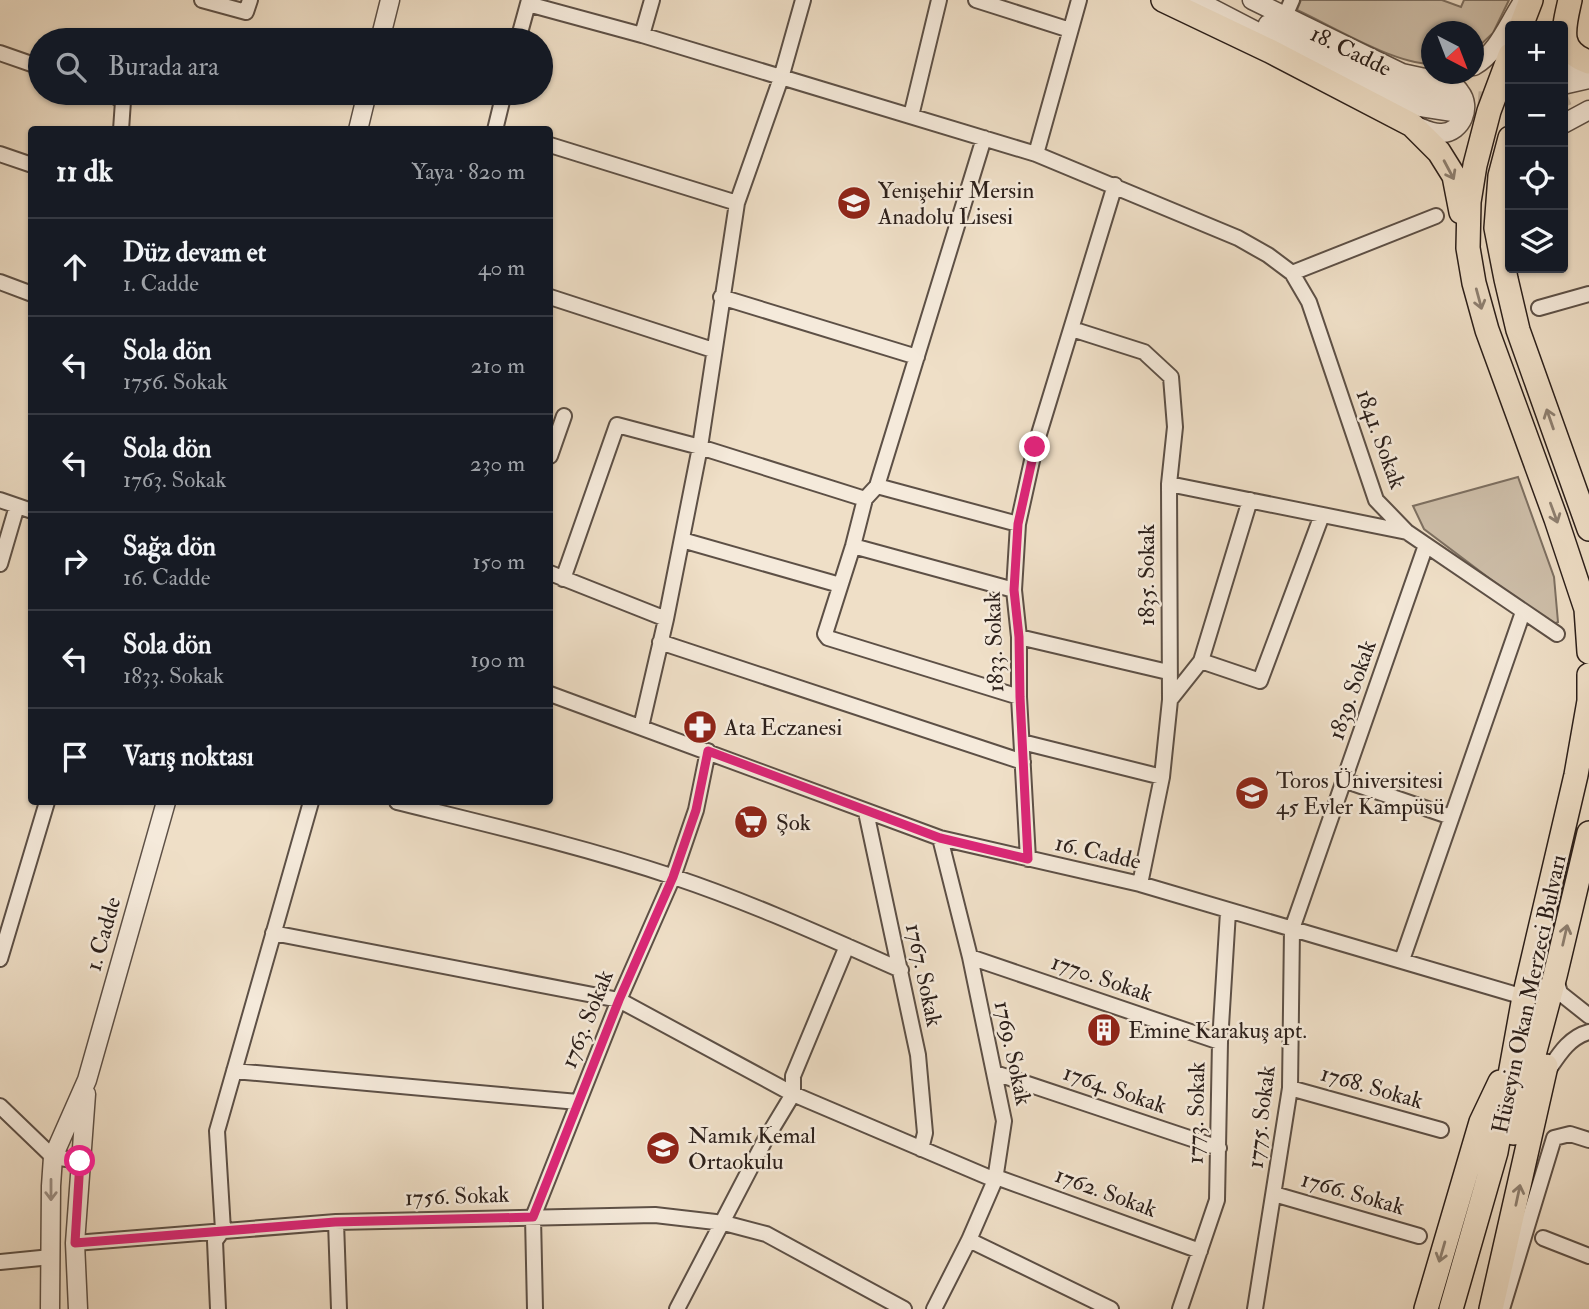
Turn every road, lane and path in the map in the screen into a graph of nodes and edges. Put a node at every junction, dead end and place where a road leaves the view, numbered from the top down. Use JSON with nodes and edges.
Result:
{"nodes":[{"id":1,"x":202,"y":0,"type":"edge"},
{"id":2,"x":250,"y":0,"type":"edge"},
{"id":3,"x":390,"y":0,"type":"edge"},
{"id":4,"x":652,"y":0,"type":"edge"},
{"id":5,"x":803,"y":0,"type":"edge"},
{"id":6,"x":939,"y":0,"type":"edge"},
{"id":7,"x":976,"y":0,"type":"edge"},
{"id":8,"x":1079,"y":0,"type":"edge"},
{"id":9,"x":1163,"y":0,"type":"edge"},
{"id":10,"x":1196,"y":0,"type":"edge"},
{"id":11,"x":1222,"y":0,"type":"edge"},
{"id":12,"x":1252,"y":0,"type":"edge"},
{"id":13,"x":1524,"y":0,"type":"edge"},
{"id":14,"x":1531,"y":0,"type":"edge"},
{"id":15,"x":1557,"y":0,"type":"edge"},
{"id":16,"x":1570,"y":0,"type":"edge"},
{"id":17,"x":528,"y":2,"type":"edge"},
{"id":18,"x":1288,"y":8,"type":"edge"},
{"id":19,"x":1523,"y":21,"type":"edge"},
{"id":20,"x":1550,"y":21,"type":"edge"},
{"id":21,"x":383,"y":28,"type":"edge"},
{"id":22,"x":521,"y":28,"type":"edge"},
{"id":23,"x":1070,"y":30,"type":"junction"},
{"id":24,"x":642,"y":35,"type":"junction"},
{"id":25,"x":0,"y":53,"type":"edge"},
{"id":26,"x":1484,"y":58,"type":"edge"},
{"id":27,"x":28,"y":63,"type":"edge"},
{"id":28,"x":1589,"y":63,"type":"edge"},
{"id":29,"x":1505,"y":68,"type":"edge"},
{"id":30,"x":1421,"y":76,"type":"edge"},
{"id":31,"x":780,"y":78,"type":"junction"},
{"id":32,"x":1589,"y":79,"type":"edge"},
{"id":33,"x":1568,"y":82,"type":"edge"},
{"id":34,"x":1452,"y":84,"type":"edge"},
{"id":35,"x":1568,"y":84,"type":"edge"},
{"id":36,"x":1568,"y":85,"type":"edge"},
{"id":37,"x":1589,"y":91,"type":"edge"},
{"id":38,"x":123,"y":105,"type":"edge"},
{"id":39,"x":364,"y":105,"type":"edge"},
{"id":40,"x":501,"y":105,"type":"edge"},
{"id":41,"x":911,"y":116,"type":"junction"},
{"id":42,"x":1412,"y":125,"type":"junction"},
{"id":43,"x":121,"y":126,"type":"edge"},
{"id":44,"x":359,"y":126,"type":"edge"},
{"id":45,"x":497,"y":126,"type":"edge"},
{"id":46,"x":984,"y":138,"type":"junction"},
{"id":47,"x":553,"y":146,"type":"edge"},
{"id":48,"x":1508,"y":147,"type":"edge"},
{"id":49,"x":0,"y":154,"type":"edge"},
{"id":50,"x":1037,"y":154,"type":"junction"},
{"id":51,"x":28,"y":164,"type":"edge"},
{"id":52,"x":1115,"y":185,"type":"junction"},
{"id":53,"x":737,"y":203,"type":"junction"},
{"id":54,"x":1508,"y":210,"type":"edge"},
{"id":55,"x":1436,"y":216,"type":"dead end"},
{"id":56,"x":1468,"y":248,"type":"junction"},
{"id":57,"x":1292,"y":272,"type":"junction"},
{"id":58,"x":1506,"y":279,"type":"junction"},
{"id":59,"x":0,"y":282,"type":"edge"},
{"id":60,"x":28,"y":292,"type":"edge"},
{"id":61,"x":1589,"y":294,"type":"edge"},
{"id":62,"x":721,"y":297,"type":"junction"},
{"id":63,"x":553,"y":298,"type":"edge"},
{"id":64,"x":1539,"y":307,"type":"dead end"},
{"id":65,"x":1072,"y":329,"type":"junction"},
{"id":66,"x":713,"y":349,"type":"junction"},
{"id":67,"x":918,"y":357,"type":"junction"},
{"id":68,"x":564,"y":416,"type":"dead end"},
{"id":69,"x":553,"y":447,"type":"edge"},
{"id":70,"x":700,"y":447,"type":"junction"},
{"id":71,"x":1169,"y":484,"type":"junction"},
{"id":72,"x":877,"y":486,"type":"junction"},
{"id":73,"x":865,"y":499,"type":"junction"},
{"id":74,"x":0,"y":500,"type":"edge"},
{"id":75,"x":1250,"y":500,"type":"junction"},
{"id":76,"x":17,"y":506,"type":"junction"},
{"id":77,"x":28,"y":510,"type":"edge"},
{"id":78,"x":1322,"y":514,"type":"junction"},
{"id":79,"x":1587,"y":521,"type":"edge"},
{"id":80,"x":1018,"y":524,"type":"junction"},
{"id":81,"x":1407,"y":532,"type":"junction"},
{"id":82,"x":682,"y":540,"type":"junction"},
{"id":83,"x":1426,"y":545,"type":"junction"},
{"id":84,"x":853,"y":546,"type":"junction"},
{"id":85,"x":0,"y":564,"type":"edge"},
{"id":86,"x":556,"y":576,"type":"edge"},
{"id":87,"x":840,"y":585,"type":"junction"},
{"id":88,"x":1014,"y":590,"type":"junction"},
{"id":89,"x":1523,"y":612,"type":"junction"},
{"id":90,"x":666,"y":619,"type":"junction"},
{"id":91,"x":1557,"y":634,"type":"dead end"},
{"id":92,"x":1019,"y":637,"type":"junction"},
{"id":93,"x":660,"y":642,"type":"junction"},
{"id":94,"x":1589,"y":652,"type":"edge"},
{"id":95,"x":1201,"y":662,"type":"junction"},
{"id":96,"x":1168,"y":672,"type":"junction"},
{"id":97,"x":1589,"y":675,"type":"edge"},
{"id":98,"x":553,"y":695,"type":"edge"},
{"id":99,"x":1020,"y":697,"type":"junction"},
{"id":100,"x":1170,"y":700,"type":"junction"},
{"id":101,"x":641,"y":727,"type":"junction"},
{"id":102,"x":1022,"y":743,"type":"junction"},
{"id":103,"x":708,"y":751,"type":"junction"},
{"id":104,"x":1023,"y":762,"type":"junction"},
{"id":105,"x":1162,"y":777,"type":"junction"},
{"id":106,"x":1346,"y":781,"type":"junction"},
{"id":107,"x":46,"y":805,"type":"edge"},
{"id":108,"x":165,"y":805,"type":"edge"},
{"id":109,"x":310,"y":805,"type":"edge"},
{"id":110,"x":409,"y":805,"type":"edge"},
{"id":111,"x":866,"y":812,"type":"junction"},
{"id":112,"x":1451,"y":817,"type":"junction"},
{"id":113,"x":1589,"y":833,"type":"edge"},
{"id":114,"x":940,"y":838,"type":"junction"},
{"id":115,"x":1028,"y":859,"type":"junction"},
{"id":116,"x":673,"y":877,"type":"junction"},
{"id":117,"x":1140,"y":884,"type":"junction"},
{"id":118,"x":1228,"y":912,"type":"junction"},
{"id":119,"x":1292,"y":929,"type":"junction"},
{"id":120,"x":273,"y":933,"type":"junction"},
{"id":121,"x":846,"y":946,"type":"junction"},
{"id":122,"x":970,"y":957,"type":"junction"},
{"id":123,"x":0,"y":959,"type":"edge"},
{"id":124,"x":1402,"y":960,"type":"junction"},
{"id":125,"x":901,"y":970,"type":"junction"},
{"id":126,"x":1555,"y":976,"type":"junction"},
{"id":127,"x":1524,"y":997,"type":"junction"},
{"id":128,"x":619,"y":1000,"type":"junction"},
{"id":129,"x":1589,"y":1016,"type":"edge"},
{"id":130,"x":1589,"y":1032,"type":"edge"},
{"id":131,"x":1220,"y":1042,"type":"junction"},
{"id":132,"x":1515,"y":1050,"type":"junction"},
{"id":133,"x":234,"y":1071,"type":"junction"},
{"id":134,"x":995,"y":1073,"type":"junction"},
{"id":135,"x":1544,"y":1076,"type":"junction"},
{"id":136,"x":87,"y":1080,"type":"junction"},
{"id":137,"x":1290,"y":1088,"type":"junction"},
{"id":138,"x":793,"y":1094,"type":"junction"},
{"id":139,"x":578,"y":1102,"type":"junction"},
{"id":140,"x":0,"y":1106,"type":"edge"},
{"id":141,"x":1441,"y":1130,"type":"dead end"},
{"id":142,"x":1589,"y":1140,"type":"edge"},
{"id":143,"x":1219,"y":1148,"type":"junction"},
{"id":144,"x":921,"y":1149,"type":"junction"},
{"id":145,"x":53,"y":1157,"type":"junction"},
{"id":146,"x":80,"y":1161,"type":"junction"},
{"id":147,"x":996,"y":1178,"type":"junction"},
{"id":148,"x":1274,"y":1194,"type":"junction"},
{"id":149,"x":533,"y":1217,"type":"junction"},
{"id":150,"x":335,"y":1222,"type":"junction"},
{"id":151,"x":724,"y":1223,"type":"junction"},
{"id":152,"x":223,"y":1230,"type":"junction"},
{"id":153,"x":1419,"y":1236,"type":"dead end"},
{"id":154,"x":1543,"y":1238,"type":"dead end"},
{"id":155,"x":969,"y":1240,"type":"junction"},
{"id":156,"x":75,"y":1243,"type":"junction"},
{"id":157,"x":1200,"y":1251,"type":"junction"},
{"id":158,"x":1589,"y":1256,"type":"edge"},
{"id":159,"x":51,"y":1257,"type":"junction"},
{"id":160,"x":0,"y":1262,"type":"edge"},
{"id":161,"x":50,"y":1309,"type":"edge"},
{"id":162,"x":78,"y":1309,"type":"edge"},
{"id":163,"x":218,"y":1309,"type":"edge"},
{"id":164,"x":339,"y":1309,"type":"edge"},
{"id":165,"x":535,"y":1309,"type":"edge"},
{"id":166,"x":677,"y":1309,"type":"edge"},
{"id":167,"x":904,"y":1309,"type":"edge"},
{"id":168,"x":934,"y":1309,"type":"edge"},
{"id":169,"x":1111,"y":1309,"type":"edge"},
{"id":170,"x":1180,"y":1309,"type":"edge"},
{"id":171,"x":1255,"y":1309,"type":"edge"},
{"id":172,"x":1426,"y":1309,"type":"edge"},
{"id":173,"x":1451,"y":1309,"type":"edge"},
{"id":174,"x":1466,"y":1309,"type":"edge"},
{"id":175,"x":1491,"y":1309,"type":"edge"},
{"id":176,"x":1502,"y":1309,"type":"edge"}],
"edges":[{"from":1,"to":2,"type":"street"},
{"from":3,"to":21,"type":"street"},
{"from":4,"to":24,"type":"street"},
{"from":5,"to":31,"type":"street"},
{"from":6,"to":41,"type":"street"},
{"from":7,"to":23,"type":"street"},
{"from":8,"to":23,"type":"street"},
{"from":9,"to":42,"type":"main road"},
{"from":10,"to":11,"type":"street","name":"18. Cadde"},
{"from":12,"to":18,"type":"street"},
{"from":13,"to":26,"type":"street"},
{"from":14,"to":19,"type":"main road"},
{"from":15,"to":20,"type":"main road"},
{"from":16,"to":28,"type":"main road"},
{"from":17,"to":22,"type":"street"},
{"from":17,"to":24,"type":"street","name":"1841. Sokak"},
{"from":18,"to":30,"type":"street"},
{"from":23,"to":50,"type":"street"},
{"from":24,"to":31,"type":"street","name":"1841. Sokak"},
{"from":25,"to":27,"type":"street"},
{"from":28,"to":33,"type":"street"},
{"from":29,"to":56,"type":"main road"},
{"from":31,"to":41,"type":"street","name":"1841. Sokak"},
{"from":31,"to":53,"type":"street"},
{"from":32,"to":35,"type":"street"},
{"from":34,"to":42,"type":"street"},
{"from":36,"to":37,"type":"street"},
{"from":38,"to":43,"type":"street"},
{"from":39,"to":44,"type":"street"},
{"from":40,"to":45,"type":"street"},
{"from":41,"to":46,"type":"street","name":"1841. Sokak"},
{"from":42,"to":56,"type":"main road","one_way":true},
{"from":46,"to":50,"type":"street","name":"1841. Sokak"},
{"from":46,"to":67,"type":"street"},
{"from":47,"to":53,"type":"street"},
{"from":48,"to":58,"type":"main road"},
{"from":49,"to":51,"type":"street"},
{"from":50,"to":52,"type":"street","name":"1841. Sokak"},
{"from":52,"to":57,"type":"street","name":"1841. Sokak"},
{"from":52,"to":65,"type":"street","name":"1833. Sokak"},
{"from":53,"to":62,"type":"street"},
{"from":54,"to":58,"type":"street"},
{"from":55,"to":57,"type":"street"},
{"from":56,"to":94,"type":"main road","one_way":true},
{"from":57,"to":81,"type":"street","name":"1841. Sokak"},
{"from":79,"to":58,"type":"main road","one_way":true},
{"from":59,"to":60,"type":"street"},
{"from":61,"to":64,"type":"street"},
{"from":62,"to":66,"type":"street"},
{"from":62,"to":67,"type":"street"},
{"from":63,"to":66,"type":"street"},
{"from":65,"to":71,"type":"street","name":"1835. Sokak"},
{"from":65,"to":80,"type":"street","name":"1833. Sokak"},
{"from":66,"to":70,"type":"street"},
{"from":67,"to":72,"type":"street"},
{"from":68,"to":69,"type":"street"},
{"from":70,"to":73,"type":"street"},
{"from":70,"to":82,"type":"street"},
{"from":70,"to":86,"type":"street"},
{"from":71,"to":75,"type":"street"},
{"from":71,"to":96,"type":"street","name":"1835. Sokak"},
{"from":72,"to":73,"type":"street"},
{"from":72,"to":80,"type":"street"},
{"from":73,"to":84,"type":"street"},
{"from":74,"to":76,"type":"street"},
{"from":75,"to":78,"type":"street"},
{"from":75,"to":95,"type":"street"},
{"from":76,"to":77,"type":"street"},
{"from":76,"to":85,"type":"street"},
{"from":78,"to":81,"type":"street"},
{"from":78,"to":95,"type":"street"},
{"from":80,"to":88,"type":"street","name":"1833. Sokak"},
{"from":81,"to":83,"type":"street","name":"1841. Sokak"},
{"from":82,"to":87,"type":"street"},
{"from":82,"to":90,"type":"street"},
{"from":83,"to":89,"type":"street","name":"1841. Sokak"},
{"from":83,"to":106,"type":"street","name":"1839. Sokak"},
{"from":84,"to":87,"type":"street"},
{"from":84,"to":88,"type":"street"},
{"from":86,"to":90,"type":"street"},
{"from":87,"to":99,"type":"street"},
{"from":88,"to":92,"type":"street","name":"1833. Sokak"},
{"from":89,"to":91,"type":"street","name":"1841. Sokak"},
{"from":89,"to":112,"type":"street"},
{"from":90,"to":93,"type":"street"},
{"from":92,"to":96,"type":"street"},
{"from":92,"to":99,"type":"street","name":"1833. Sokak"},
{"from":93,"to":101,"type":"street"},
{"from":93,"to":104,"type":"street"},
{"from":95,"to":100,"type":"street"},
{"from":96,"to":100,"type":"street","name":"1835. Sokak"},
{"from":97,"to":127,"type":"main road","name":"Hüseyin Okan Merzeci Bulvarı"},
{"from":98,"to":101,"type":"street","name":"16. Cadde"},
{"from":99,"to":102,"type":"street","name":"1833. Sokak"},
{"from":100,"to":105,"type":"street","name":"1835. Sokak"},
{"from":101,"to":103,"type":"street","name":"16. Cadde"},
{"from":102,"to":104,"type":"street","name":"1833. Sokak"},
{"from":102,"to":105,"type":"street"},
{"from":103,"to":111,"type":"street","name":"16. Cadde"},
{"from":103,"to":116,"type":"street","name":"1763. Sokak"},
{"from":104,"to":115,"type":"street","name":"1833. Sokak"},
{"from":105,"to":117,"type":"street","name":"1835. Sokak"},
{"from":106,"to":112,"type":"street"},
{"from":106,"to":119,"type":"street","name":"1839. Sokak"},
{"from":107,"to":123,"type":"street"},
{"from":108,"to":136,"type":"street","name":"1. Cadde"},
{"from":109,"to":120,"type":"street"},
{"from":110,"to":116,"type":"street"},
{"from":111,"to":114,"type":"street","name":"16. Cadde"},
{"from":111,"to":125,"type":"street","name":"1767. Sokak"},
{"from":112,"to":124,"type":"street"},
{"from":126,"to":113,"type":"main road","name":"Hüseyin Okan Merzeci Bulvarı","one_way":true},
{"from":114,"to":115,"type":"street","name":"16. Cadde"},
{"from":114,"to":122,"type":"street","name":"1769. Sokak"},
{"from":115,"to":117,"type":"street","name":"16. Cadde"},
{"from":116,"to":121,"type":"street"},
{"from":116,"to":128,"type":"street","name":"1763. Sokak"},
{"from":117,"to":118,"type":"street","name":"16. Cadde"},
{"from":118,"to":119,"type":"street","name":"16. Cadde"},
{"from":118,"to":131,"type":"street","name":"1773. Sokak"},
{"from":119,"to":124,"type":"street","name":"16. Cadde"},
{"from":119,"to":137,"type":"street","name":"1775. Sokak"},
{"from":120,"to":128,"type":"street","name":"1762. Sokak"},
{"from":120,"to":133,"type":"street"},
{"from":121,"to":125,"type":"street"},
{"from":121,"to":138,"type":"street"},
{"from":122,"to":131,"type":"street","name":"1770. Sokak"},
{"from":122,"to":134,"type":"street","name":"1769. Sokak"},
{"from":124,"to":127,"type":"street","name":"16. Cadde"},
{"from":125,"to":144,"type":"street","name":"1767. Sokak"},
{"from":126,"to":129,"type":"street"},
{"from":126,"to":135,"type":"main road"},
{"from":126,"to":174,"type":"main road","name":"Hüseyin Okan Merzeci Bulvarı"},
{"from":127,"to":132,"type":"main road","name":"Hüseyin Okan Merzeci Bulvarı"},
{"from":128,"to":138,"type":"street","name":"1762. Sokak"},
{"from":128,"to":139,"type":"street","name":"1763. Sokak"},
{"from":130,"to":135,"type":"street"},
{"from":131,"to":143,"type":"street","name":"1773. Sokak"},
{"from":132,"to":172,"type":"main road","one_way":true},
{"from":132,"to":173,"type":"main road","name":"Hüseyin Okan Merzeci Bulvarı"},
{"from":133,"to":139,"type":"street"},
{"from":133,"to":152,"type":"street"},
{"from":134,"to":143,"type":"street","name":"1764. Sokak"},
{"from":134,"to":147,"type":"street","name":"1769. Sokak"},
{"from":175,"to":135,"type":"main road","one_way":true},
{"from":136,"to":145,"type":"street","name":"1. Cadde"},
{"from":136,"to":146,"type":"street","name":"1. Cadde"},
{"from":137,"to":141,"type":"street","name":"1768. Sokak"},
{"from":137,"to":148,"type":"street","name":"1775. Sokak"},
{"from":138,"to":144,"type":"street","name":"1762. Sokak"},
{"from":138,"to":151,"type":"street"},
{"from":139,"to":149,"type":"street","name":"1763. Sokak"},
{"from":140,"to":145,"type":"street"},
{"from":142,"to":176,"type":"street"},
{"from":143,"to":157,"type":"street","name":"1773. Sokak"},
{"from":144,"to":147,"type":"street","name":"1762. Sokak"},
{"from":145,"to":146,"type":"street"},
{"from":145,"to":159,"type":"street","name":"1. Cadde","one_way":true},
{"from":146,"to":156,"type":"street","name":"1. Cadde"},
{"from":147,"to":155,"type":"street","name":"1769. Sokak"},
{"from":147,"to":157,"type":"street","name":"1762. Sokak"},
{"from":148,"to":153,"type":"street","name":"1766. Sokak"},
{"from":148,"to":171,"type":"street","name":"1775. Sokak"},
{"from":149,"to":150,"type":"street","name":"1756. Sokak"},
{"from":149,"to":151,"type":"street","name":"1756. Sokak"},
{"from":149,"to":165,"type":"street","name":"1763. Sokak"},
{"from":150,"to":152,"type":"street","name":"1756. Sokak"},
{"from":150,"to":164,"type":"street"},
{"from":151,"to":166,"type":"street"},
{"from":151,"to":167,"type":"street","name":"1756. Sokak"},
{"from":152,"to":156,"type":"street","name":"1756. Sokak"},
{"from":152,"to":163,"type":"street"},
{"from":154,"to":158,"type":"street"},
{"from":155,"to":168,"type":"street","name":"1769. Sokak"},
{"from":155,"to":169,"type":"street"},
{"from":156,"to":162,"type":"street","name":"1. Cadde"},
{"from":157,"to":170,"type":"street","name":"1773. Sokak"},
{"from":159,"to":160,"type":"street"},
{"from":159,"to":161,"type":"street","name":"1. Cadde"}]}
